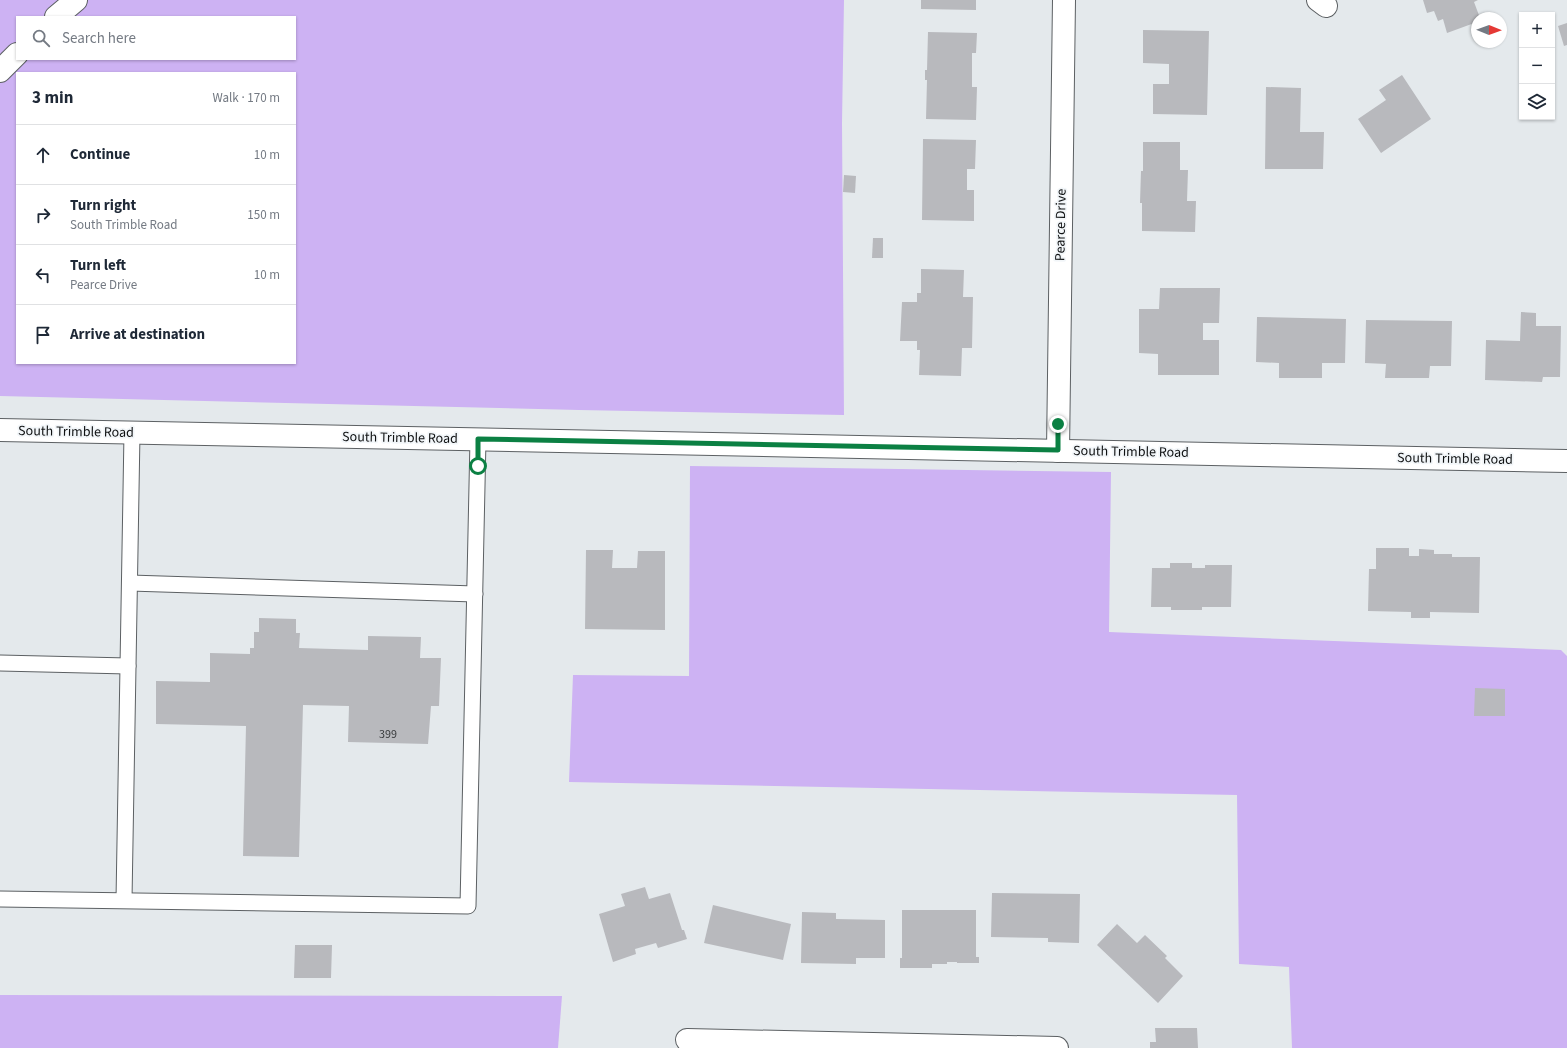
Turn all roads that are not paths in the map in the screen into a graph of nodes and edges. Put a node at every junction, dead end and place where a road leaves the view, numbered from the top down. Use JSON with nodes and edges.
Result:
{"nodes":[{"id":1,"x":76,"y":0,"type":"edge"},
{"id":2,"x":1064,"y":0,"type":"edge"},
{"id":3,"x":57,"y":16,"type":"edge"},
{"id":4,"x":16,"y":55,"type":"edge"},
{"id":5,"x":0,"y":71,"type":"edge"},
{"id":6,"x":0,"y":430,"type":"edge"},
{"id":7,"x":132,"y":433,"type":"junction"},
{"id":8,"x":478,"y":439,"type":"junction"},
{"id":9,"x":1058,"y":450,"type":"junction"},
{"id":10,"x":1567,"y":461,"type":"edge"},
{"id":11,"x":130,"y":582,"type":"junction"},
{"id":12,"x":475,"y":594,"type":"junction"},
{"id":13,"x":0,"y":663,"type":"edge"},
{"id":14,"x":128,"y":666,"type":"junction"},
{"id":15,"x":0,"y":899,"type":"edge"},
{"id":16,"x":124,"y":900,"type":"junction"},
{"id":17,"x":687,"y":1040,"type":"dead end"},
{"id":18,"x":1057,"y":1048,"type":"edge"}],
"edges":[{"from":1,"to":3,"type":"main road"},
{"from":2,"to":9,"type":"main road","name":"Pearce Drive"},
{"from":4,"to":5,"type":"main road"},
{"from":6,"to":7,"type":"main road","name":"South Trimble Road"},
{"from":7,"to":8,"type":"main road","name":"South Trimble Road"},
{"from":7,"to":11,"type":"lane"},
{"from":8,"to":9,"type":"main road","name":"South Trimble Road"},
{"from":8,"to":12,"type":"lane"},
{"from":9,"to":10,"type":"main road","name":"South Trimble Road"},
{"from":11,"to":12,"type":"lane"},
{"from":11,"to":14,"type":"lane"},
{"from":12,"to":16,"type":"lane"},
{"from":13,"to":14,"type":"lane"},
{"from":14,"to":16,"type":"lane"},
{"from":15,"to":16,"type":"lane"},
{"from":17,"to":18,"type":"main road"}]}
